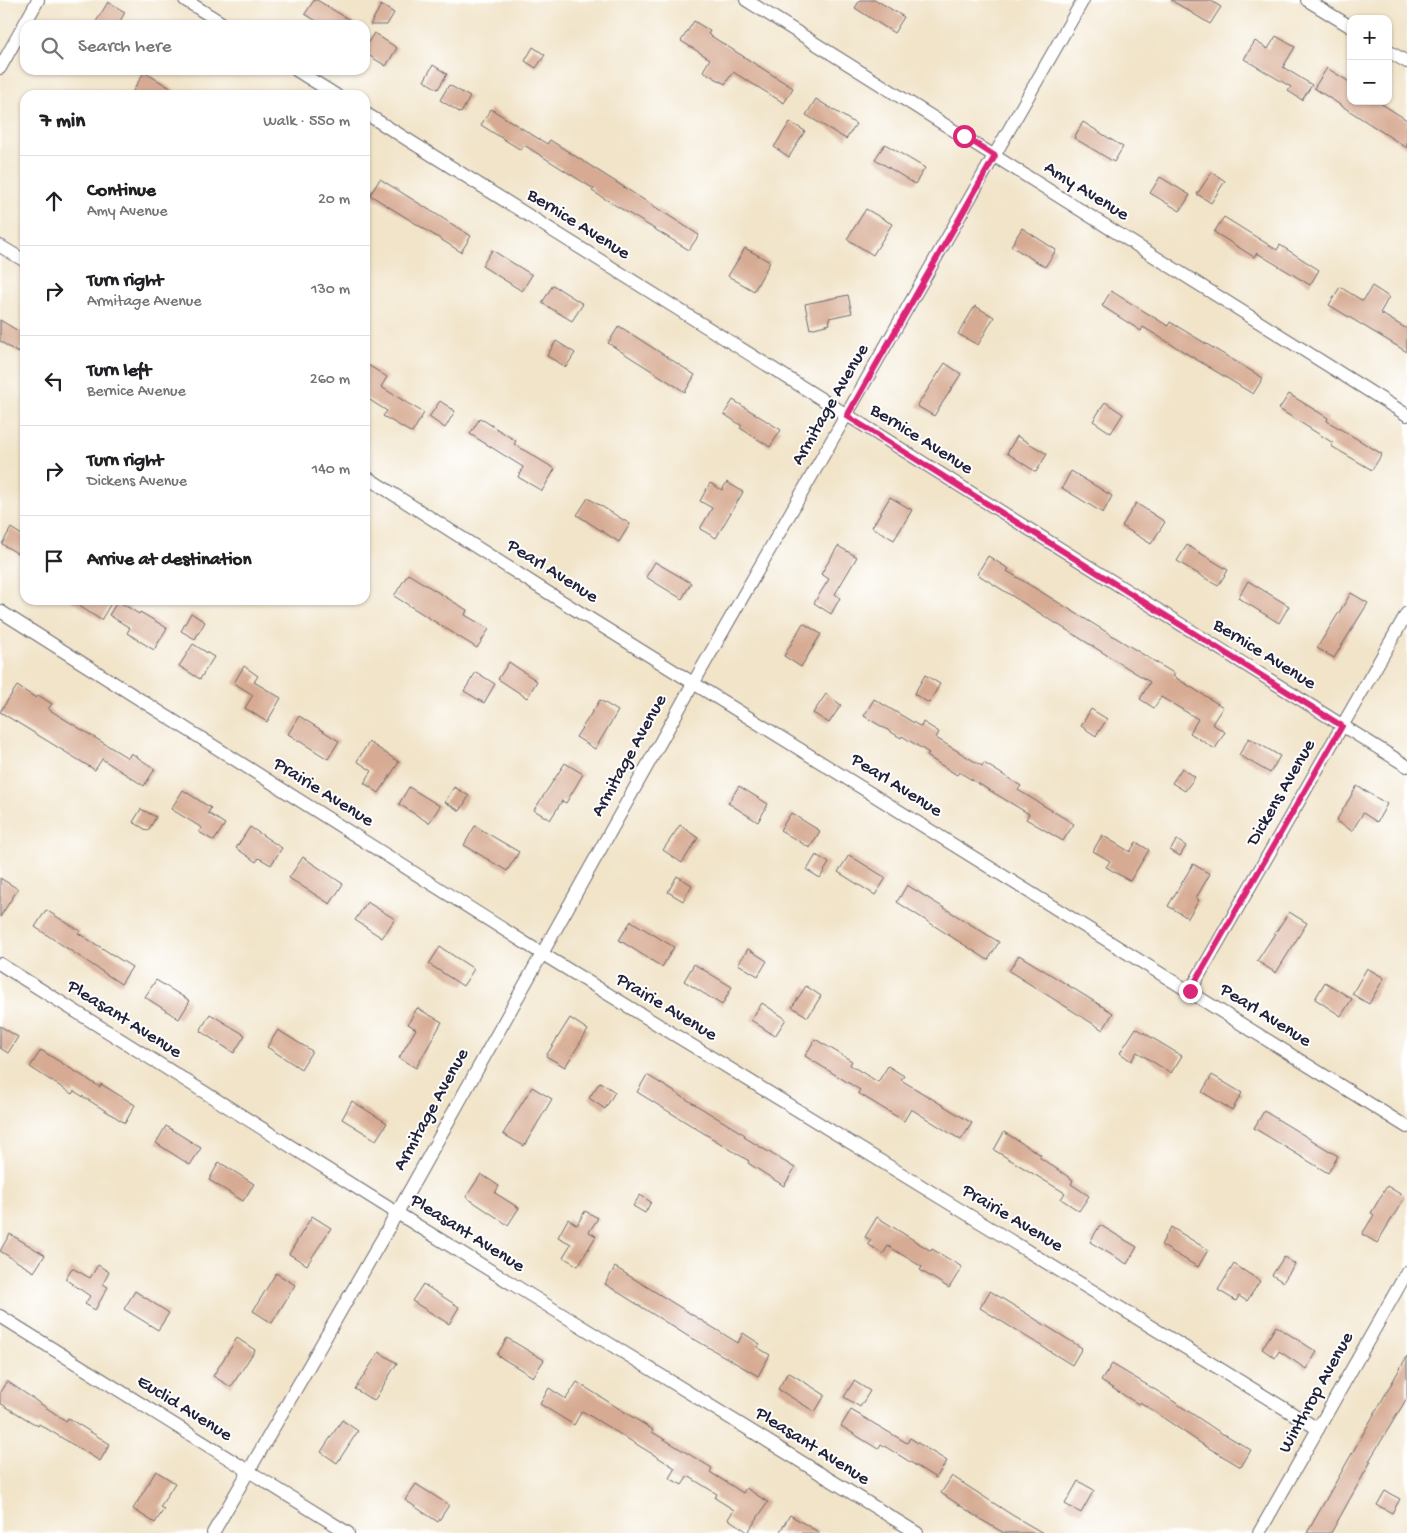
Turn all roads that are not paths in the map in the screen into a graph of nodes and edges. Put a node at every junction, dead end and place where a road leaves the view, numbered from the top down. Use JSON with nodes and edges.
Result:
{"nodes":[{"id":1,"x":38,"y":0,"type":"edge"},
{"id":2,"x":185,"y":0,"type":"edge"},
{"id":3,"x":746,"y":0,"type":"edge"},
{"id":4,"x":1084,"y":0,"type":"edge"},
{"id":5,"x":1307,"y":0,"type":"edge"},
{"id":6,"x":27,"y":20,"type":"edge"},
{"id":7,"x":217,"y":20,"type":"edge"},
{"id":8,"x":1347,"y":25,"type":"edge"},
{"id":9,"x":20,"y":32,"type":"edge"},
{"id":10,"x":1392,"y":53,"type":"edge"},
{"id":11,"x":1407,"y":62,"type":"edge"},
{"id":12,"x":0,"y":68,"type":"edge"},
{"id":13,"x":304,"y":75,"type":"edge"},
{"id":14,"x":328,"y":90,"type":"edge"},
{"id":15,"x":370,"y":116,"type":"edge"},
{"id":16,"x":995,"y":156,"type":"junction"},
{"id":17,"x":0,"y":246,"type":"edge"},
{"id":18,"x":20,"y":258,"type":"edge"},
{"id":19,"x":847,"y":416,"type":"junction"},
{"id":20,"x":1407,"y":416,"type":"edge"},
{"id":21,"x":370,"y":479,"type":"edge"},
{"id":22,"x":0,"y":611,"type":"edge"},
{"id":23,"x":1407,"y":613,"type":"edge"},
{"id":24,"x":694,"y":682,"type":"junction"},
{"id":25,"x":1342,"y":726,"type":"junction"},
{"id":26,"x":1407,"y":766,"type":"edge"},
{"id":27,"x":541,"y":953,"type":"junction"},
{"id":28,"x":0,"y":964,"type":"edge"},
{"id":29,"x":1190,"y":991,"type":"junction"},
{"id":30,"x":1407,"y":1126,"type":"edge"},
{"id":31,"x":397,"y":1213,"type":"junction"},
{"id":32,"x":1407,"y":1272,"type":"edge"},
{"id":33,"x":0,"y":1316,"type":"edge"},
{"id":34,"x":1318,"y":1429,"type":"junction"},
{"id":35,"x":249,"y":1472,"type":"junction"},
{"id":36,"x":213,"y":1533,"type":"edge"},
{"id":37,"x":348,"y":1533,"type":"edge"},
{"id":38,"x":917,"y":1533,"type":"edge"},
{"id":39,"x":1259,"y":1533,"type":"edge"}],
"edges":[{"from":1,"to":6,"type":"street"},
{"from":2,"to":7,"type":"street"},
{"from":3,"to":16,"type":"street","name":"Amy Avenue"},
{"from":4,"to":16,"type":"street","name":"Armitage Avenue"},
{"from":5,"to":8,"type":"street"},
{"from":9,"to":12,"type":"street"},
{"from":10,"to":11,"type":"street"},
{"from":13,"to":14,"type":"street"},
{"from":15,"to":19,"type":"street","name":"Bernice Avenue"},
{"from":16,"to":19,"type":"street","name":"Armitage Avenue"},
{"from":16,"to":20,"type":"street","name":"Amy Avenue"},
{"from":17,"to":18,"type":"street"},
{"from":19,"to":24,"type":"street","name":"Armitage Avenue"},
{"from":19,"to":25,"type":"street","name":"Bernice Avenue"},
{"from":21,"to":24,"type":"street","name":"Pearl Avenue"},
{"from":22,"to":27,"type":"street","name":"Prairie Avenue"},
{"from":23,"to":25,"type":"street","name":"Dickens Avenue"},
{"from":24,"to":27,"type":"street","name":"Armitage Avenue"},
{"from":24,"to":29,"type":"street","name":"Pearl Avenue"},
{"from":25,"to":26,"type":"street","name":"Bernice Avenue"},
{"from":25,"to":29,"type":"street","name":"Dickens Avenue"},
{"from":27,"to":31,"type":"street","name":"Armitage Avenue"},
{"from":27,"to":34,"type":"street","name":"Prairie Avenue"},
{"from":28,"to":31,"type":"street","name":"Pleasant Avenue"},
{"from":29,"to":30,"type":"street","name":"Pearl Avenue"},
{"from":31,"to":35,"type":"street","name":"Armitage Avenue"},
{"from":31,"to":38,"type":"street","name":"Pleasant Avenue"},
{"from":32,"to":34,"type":"street","name":"Winthrop Avenue"},
{"from":33,"to":35,"type":"street","name":"Euclid Avenue"},
{"from":34,"to":39,"type":"street","name":"Winthrop Avenue"},
{"from":35,"to":36,"type":"street","name":"Armitage Avenue"},
{"from":35,"to":37,"type":"street","name":"Euclid Avenue"}]}
